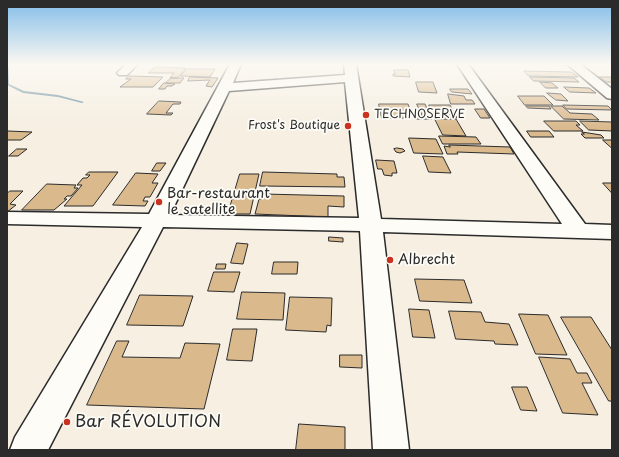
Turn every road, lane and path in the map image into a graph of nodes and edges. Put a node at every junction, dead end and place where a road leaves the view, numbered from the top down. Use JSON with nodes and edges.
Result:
{"nodes":[{"id":1,"x":238,"y":85,"type":"edge"},
{"id":2,"x":352,"y":85,"type":"edge"},
{"id":3,"x":477,"y":85,"type":"edge"},
{"id":4,"x":600,"y":85,"type":"edge"},
{"id":5,"x":225,"y":87,"type":"joint"},
{"id":6,"x":612,"y":95,"type":"edge"},
{"id":7,"x":7,"y":218,"type":"edge"},
{"id":8,"x":156,"y":221,"type":"junction"},
{"id":9,"x":371,"y":225,"type":"junction"},
{"id":10,"x":578,"y":231,"type":"junction"},
{"id":11,"x":612,"y":232,"type":"edge"},
{"id":12,"x":28,"y":450,"type":"edge"},
{"id":13,"x":391,"y":450,"type":"edge"}],
"edges":[{"from":1,"to":5,"type":"street"},
{"from":2,"to":9,"type":"street"},
{"from":3,"to":10,"type":"street"},
{"from":4,"to":6,"type":"street"},
{"from":5,"to":8,"type":"street"},
{"from":7,"to":8,"type":"street"},
{"from":8,"to":9,"type":"street"},
{"from":8,"to":12,"type":"street"},
{"from":9,"to":10,"type":"street"},
{"from":9,"to":13,"type":"street"},
{"from":10,"to":11,"type":"street"}]}
